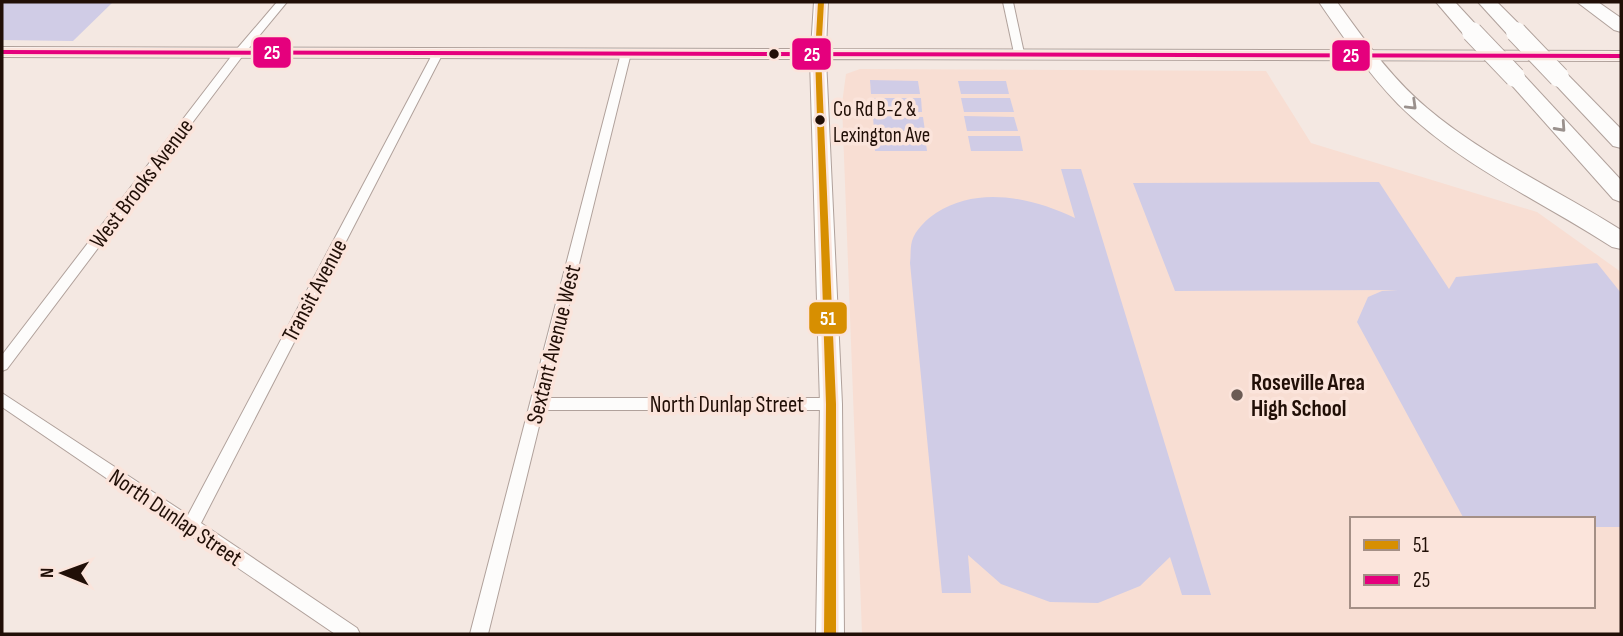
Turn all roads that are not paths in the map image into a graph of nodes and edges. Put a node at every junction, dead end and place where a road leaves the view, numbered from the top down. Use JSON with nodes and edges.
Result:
{"nodes":[{"id":1,"x":282,"y":2,"type":"edge"},
{"id":2,"x":821,"y":2,"type":"edge"},
{"id":3,"x":1008,"y":2,"type":"edge"},
{"id":4,"x":1328,"y":2,"type":"edge"},
{"id":5,"x":1445,"y":2,"type":"edge"},
{"id":6,"x":1487,"y":2,"type":"edge"},
{"id":7,"x":1586,"y":2,"type":"edge"},
{"id":8,"x":1621,"y":26,"type":"edge"},
{"id":9,"x":2,"y":52,"type":"edge"},
{"id":10,"x":240,"y":52,"type":"junction"},
{"id":11,"x":438,"y":52,"type":"junction"},
{"id":12,"x":626,"y":53,"type":"junction"},
{"id":13,"x":818,"y":54,"type":"junction"},
{"id":14,"x":1019,"y":54,"type":"junction"},
{"id":15,"x":1365,"y":55,"type":"junction"},
{"id":16,"x":1621,"y":56,"type":"edge"},
{"id":17,"x":1621,"y":141,"type":"edge"},
{"id":18,"x":1621,"y":194,"type":"edge"},
{"id":19,"x":1621,"y":241,"type":"edge"},
{"id":20,"x":2,"y":365,"type":"edge"},
{"id":21,"x":2,"y":399,"type":"edge"},
{"id":22,"x":538,"y":404,"type":"junction"},
{"id":23,"x":831,"y":404,"type":"junction"},
{"id":24,"x":190,"y":527,"type":"junction"},
{"id":25,"x":351,"y":634,"type":"edge"},
{"id":26,"x":479,"y":634,"type":"edge"},
{"id":27,"x":830,"y":634,"type":"edge"}],
"edges":[{"from":1,"to":10,"type":"street","name":"West Brooks Avenue"},
{"from":2,"to":13,"type":"main road"},
{"from":3,"to":14,"type":"street"},
{"from":4,"to":15,"type":"highway"},
{"from":5,"to":18,"type":"highway","one_way":true,"bridge":true},
{"from":6,"to":17,"type":"highway","bridge":true},
{"from":7,"to":8,"type":"highway"},
{"from":9,"to":10,"type":"main road"},
{"from":10,"to":11,"type":"main road"},
{"from":10,"to":20,"type":"street","name":"West Brooks Avenue"},
{"from":11,"to":12,"type":"main road"},
{"from":11,"to":24,"type":"street","name":"Transit Avenue"},
{"from":12,"to":13,"type":"main road"},
{"from":12,"to":22,"type":"street","name":"Sextant Avenue West"},
{"from":13,"to":14,"type":"main road"},
{"from":13,"to":23,"type":"main road"},
{"from":14,"to":15,"type":"main road"},
{"from":15,"to":16,"type":"main road"},
{"from":15,"to":19,"type":"highway","one_way":true},
{"from":21,"to":24,"type":"street","name":"North Dunlap Street"},
{"from":22,"to":23,"type":"street","name":"North Dunlap Street"},
{"from":22,"to":26,"type":"street","name":"Sextant Avenue West"},
{"from":23,"to":27,"type":"main road"},
{"from":24,"to":25,"type":"street","name":"North Dunlap Street"}]}
